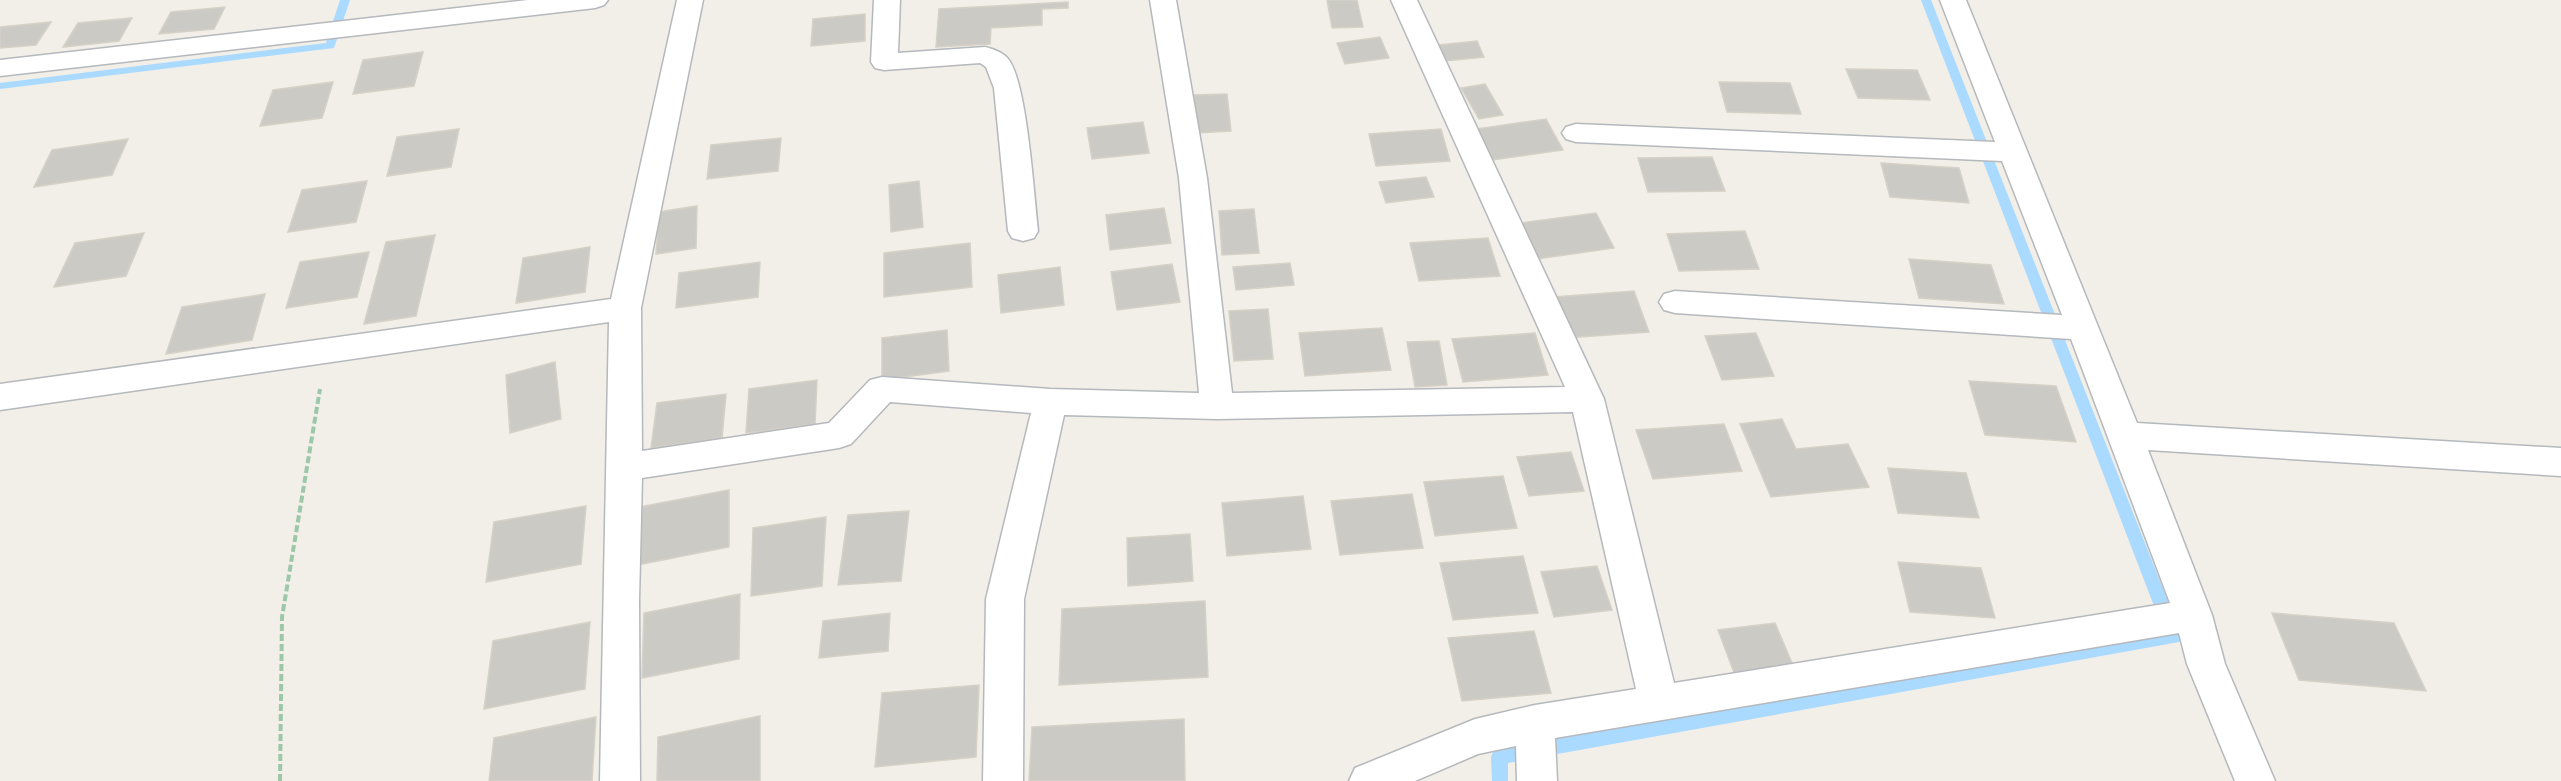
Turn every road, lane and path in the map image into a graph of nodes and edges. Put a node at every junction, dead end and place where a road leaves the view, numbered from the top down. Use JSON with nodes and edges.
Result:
{"nodes":[{"id":1,"x":595,"y":0,"type":"edge"},
{"id":2,"x":690,"y":0,"type":"edge"},
{"id":3,"x":887,"y":0,"type":"edge"},
{"id":4,"x":1163,"y":0,"type":"edge"},
{"id":5,"x":1404,"y":0,"type":"edge"},
{"id":6,"x":1953,"y":0,"type":"edge"},
{"id":7,"x":0,"y":68,"type":"edge"},
{"id":8,"x":1576,"y":133,"type":"dead end"},
{"id":9,"x":2013,"y":152,"type":"junction"},
{"id":10,"x":1023,"y":231,"type":"dead end"},
{"id":11,"x":1675,"y":302,"type":"dead end"},
{"id":12,"x":625,"y":308,"type":"junction"},
{"id":13,"x":2083,"y":328,"type":"junction"},
{"id":14,"x":327,"y":349,"type":"junction"},
{"id":15,"x":0,"y":397,"type":"edge"},
{"id":16,"x":1587,"y":399,"type":"junction"},
{"id":17,"x":1050,"y":402,"type":"junction"},
{"id":18,"x":1217,"y":406,"type":"junction"},
{"id":19,"x":2126,"y":435,"type":"junction"},
{"id":20,"x":2561,"y":462,"type":"edge"},
{"id":21,"x":625,"y":467,"type":"junction"},
{"id":22,"x":2193,"y":615,"type":"junction"},
{"id":23,"x":1659,"y":703,"type":"junction"},
{"id":24,"x":1534,"y":723,"type":"junction"},
{"id":25,"x":280,"y":781,"type":"edge"},
{"id":26,"x":620,"y":781,"type":"edge"},
{"id":27,"x":1003,"y":781,"type":"edge"},
{"id":28,"x":1369,"y":781,"type":"edge"},
{"id":29,"x":1537,"y":781,"type":"edge"},
{"id":30,"x":2256,"y":781,"type":"edge"}],
"edges":[{"from":1,"to":7,"type":"street"},
{"from":2,"to":12,"type":"street"},
{"from":3,"to":10,"type":"street"},
{"from":4,"to":18,"type":"street"},
{"from":5,"to":16,"type":"street"},
{"from":6,"to":9,"type":"street"},
{"from":8,"to":9,"type":"street"},
{"from":9,"to":13,"type":"street"},
{"from":11,"to":13,"type":"street"},
{"from":12,"to":14,"type":"street"},
{"from":12,"to":21,"type":"street"},
{"from":13,"to":19,"type":"street"},
{"from":14,"to":15,"type":"street"},
{"from":14,"to":25,"type":"path"},
{"from":16,"to":18,"type":"street"},
{"from":16,"to":23,"type":"street"},
{"from":17,"to":18,"type":"street"},
{"from":17,"to":21,"type":"street"},
{"from":17,"to":27,"type":"street"},
{"from":19,"to":20,"type":"street"},
{"from":19,"to":22,"type":"street"},
{"from":21,"to":26,"type":"street"},
{"from":22,"to":23,"type":"street"},
{"from":22,"to":30,"type":"street"},
{"from":23,"to":24,"type":"street"},
{"from":24,"to":28,"type":"street"},
{"from":24,"to":29,"type":"street"}]}
